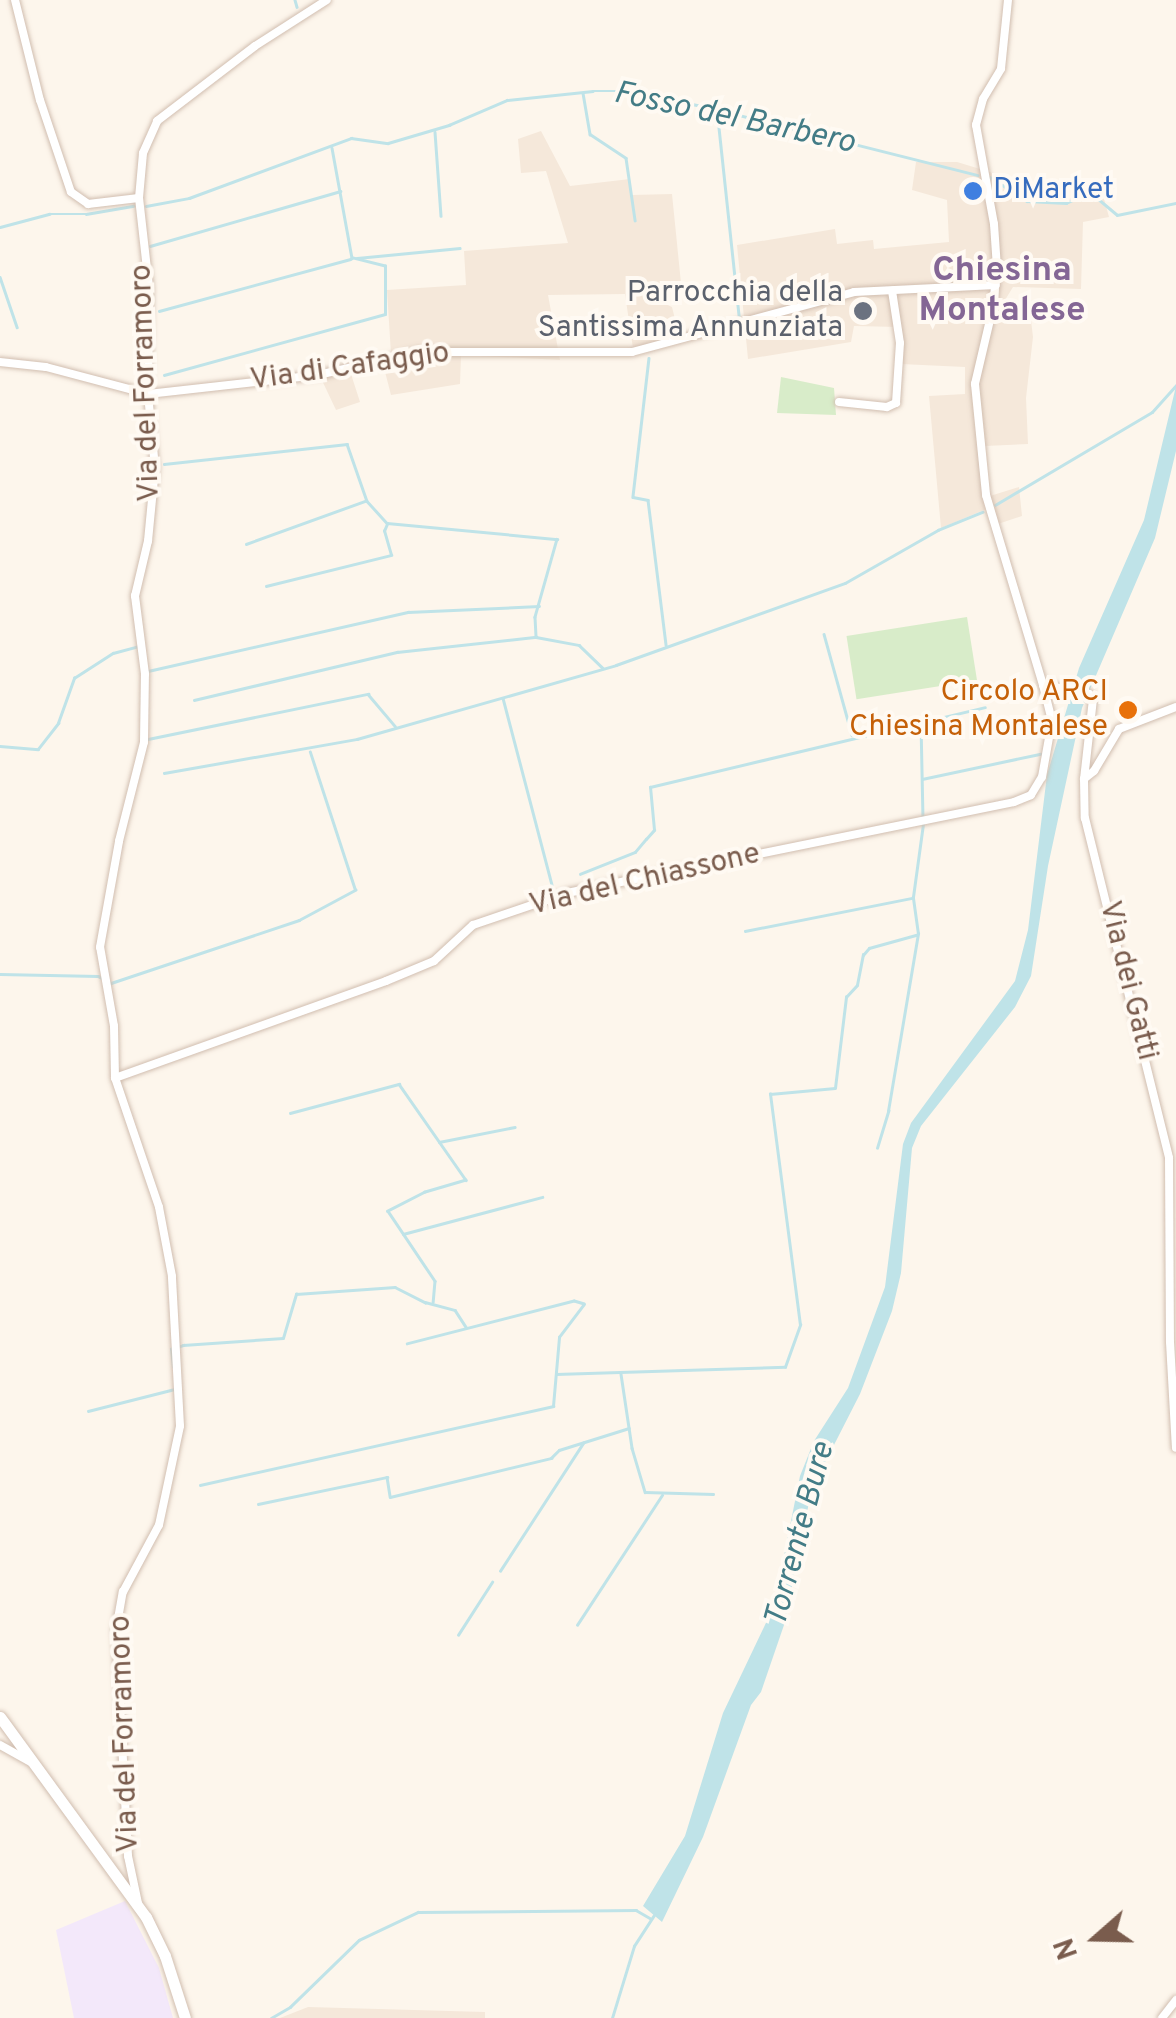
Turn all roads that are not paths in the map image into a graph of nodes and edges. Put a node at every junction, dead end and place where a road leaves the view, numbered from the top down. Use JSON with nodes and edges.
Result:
{"nodes":[{"id":1,"x":15,"y":0,"type":"edge"},
{"id":2,"x":327,"y":0,"type":"edge"},
{"id":3,"x":1008,"y":0,"type":"edge"},
{"id":4,"x":139,"y":198,"type":"junction"},
{"id":5,"x":996,"y":285,"type":"junction"},
{"id":6,"x":892,"y":290,"type":"junction"},
{"id":7,"x":0,"y":362,"type":"edge"},
{"id":8,"x":148,"y":394,"type":"junction"},
{"id":9,"x":839,"y":402,"type":"dead end"},
{"id":10,"x":1043,"y":685,"type":"junction"},
{"id":11,"x":1176,"y":707,"type":"edge"},
{"id":12,"x":1084,"y":779,"type":"junction"},
{"id":13,"x":115,"y":1078,"type":"junction"},
{"id":14,"x":1176,"y":1448,"type":"edge"},
{"id":15,"x":0,"y":1717,"type":"edge"},
{"id":16,"x":0,"y":1745,"type":"edge"},
{"id":17,"x":34,"y":1764,"type":"junction"},
{"id":18,"x":139,"y":1908,"type":"junction"},
{"id":19,"x":1176,"y":2000,"type":"edge"},
{"id":20,"x":185,"y":2018,"type":"edge"},
{"id":21,"x":1162,"y":2018,"type":"edge"}],
"edges":[{"from":1,"to":4,"type":"street"},
{"from":2,"to":4,"type":"street","name":"Via del Forramoro"},
{"from":3,"to":5,"type":"street"},
{"from":4,"to":8,"type":"street","name":"Via del Forramoro"},
{"from":5,"to":6,"type":"street","name":"Via di Cafaggio"},
{"from":5,"to":10,"type":"street"},
{"from":6,"to":8,"type":"street","name":"Via di Cafaggio"},
{"from":6,"to":9,"type":"street"},
{"from":7,"to":8,"type":"street","name":"Via di Cafaggio"},
{"from":8,"to":13,"type":"street","name":"Via del Forramoro"},
{"from":10,"to":12,"type":"street","name":"Via dei Gatti"},
{"from":10,"to":13,"type":"street","name":"Via del Chiassone"},
{"from":11,"to":12,"type":"street"},
{"from":12,"to":14,"type":"street","name":"Via dei Gatti"},
{"from":13,"to":18,"type":"street","name":"Via del Forramoro"},
{"from":15,"to":17,"type":"main road"},
{"from":16,"to":17,"type":"street"},
{"from":17,"to":18,"type":"main road"},
{"from":18,"to":20,"type":"main road"},
{"from":19,"to":21,"type":"street"}]}
